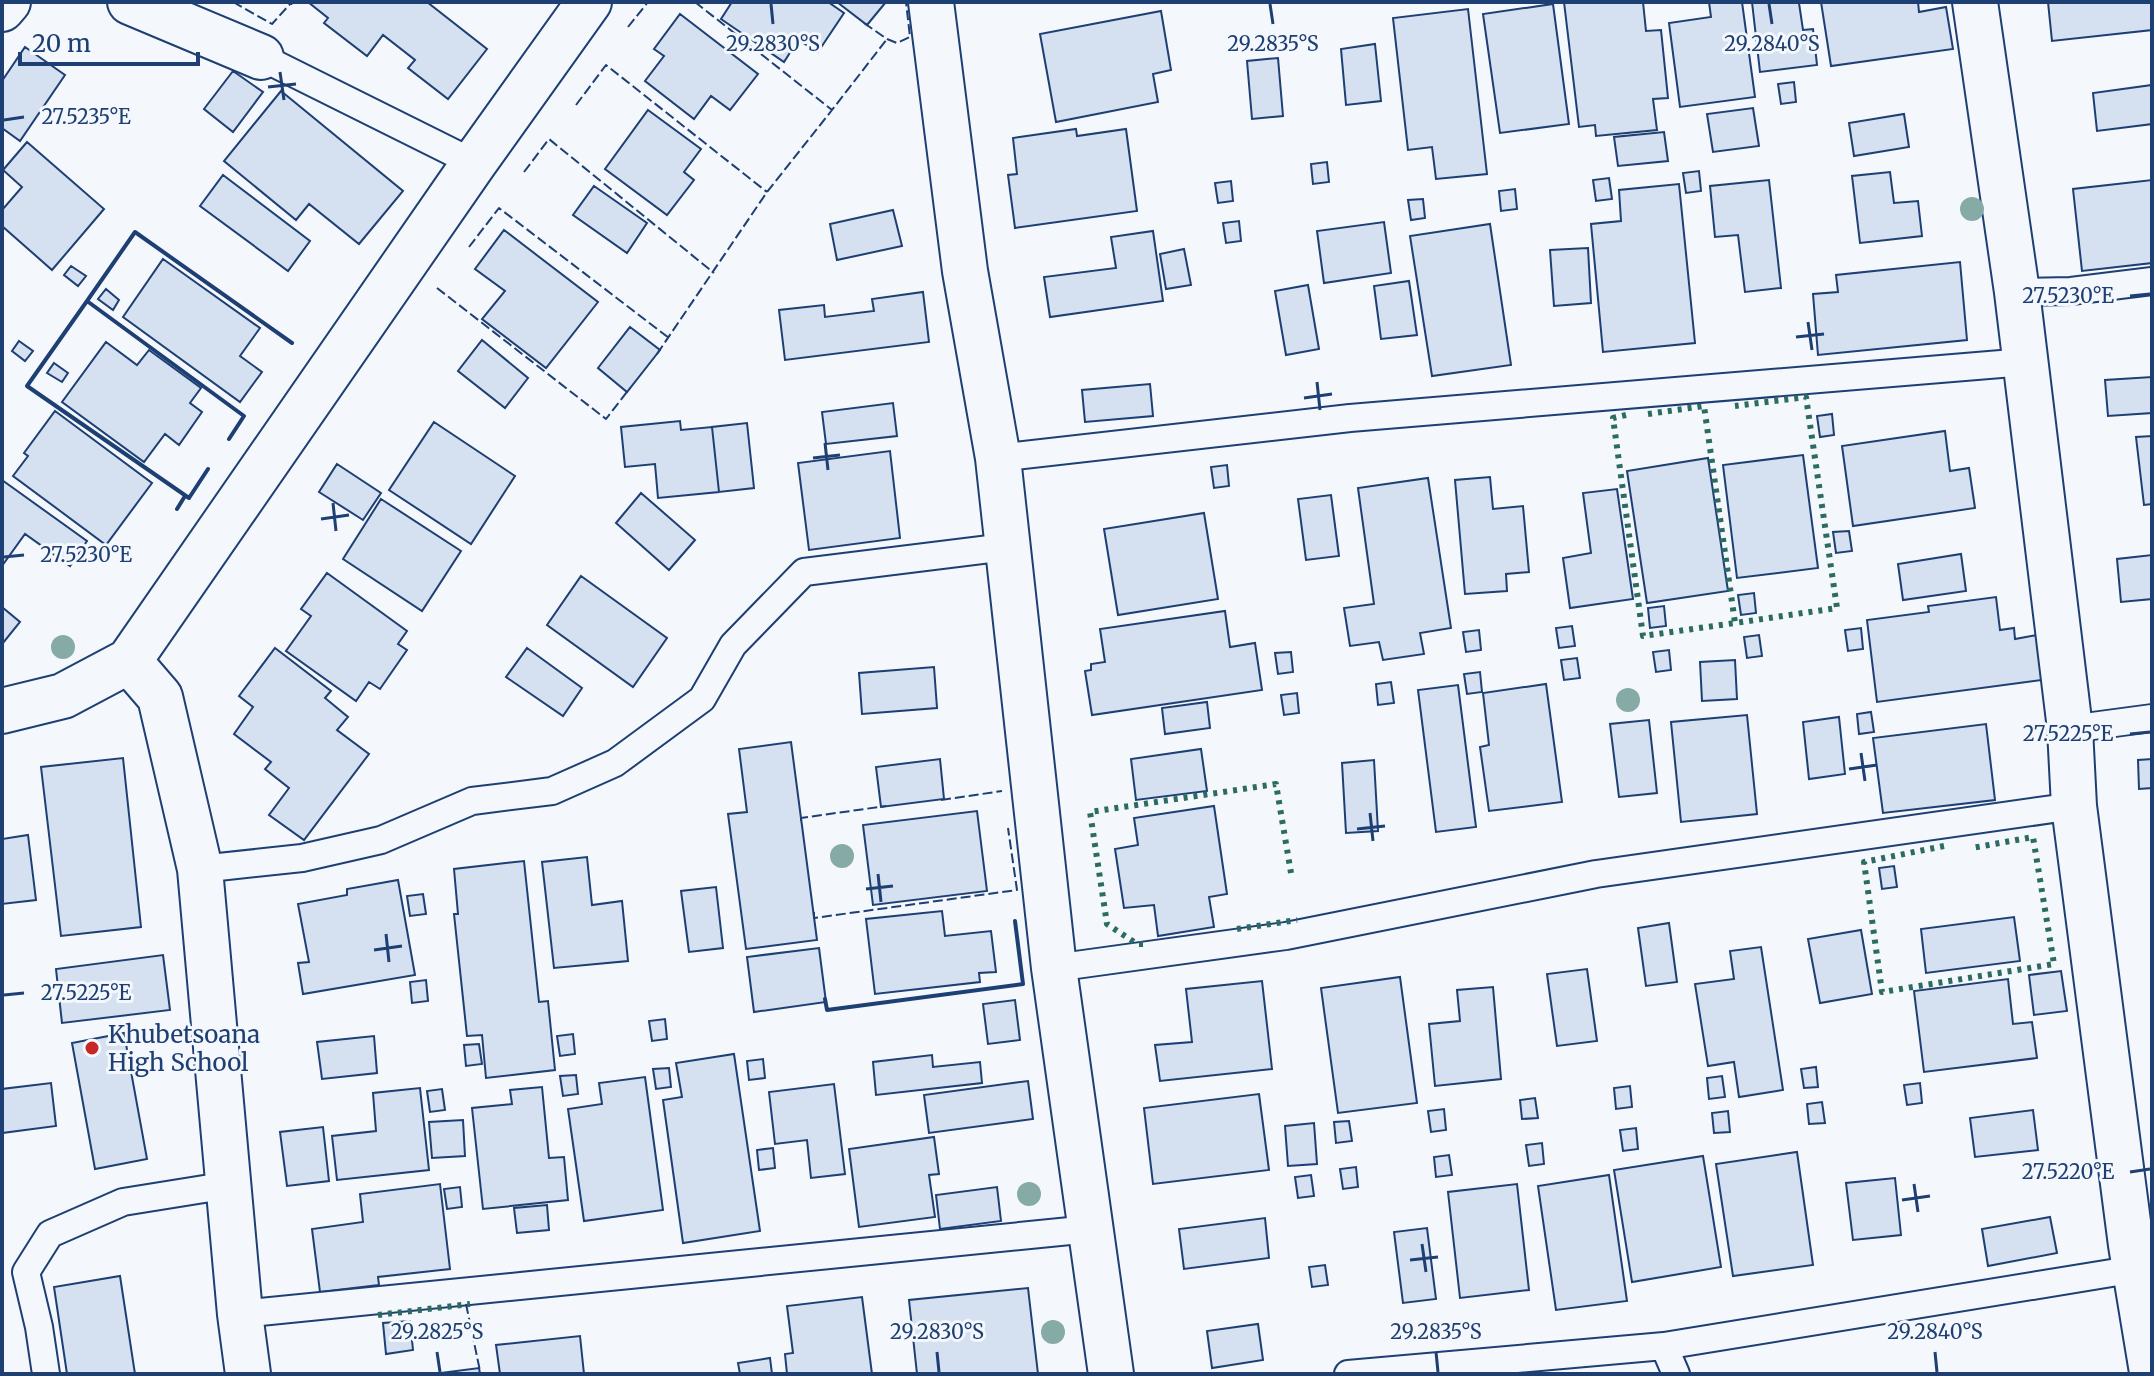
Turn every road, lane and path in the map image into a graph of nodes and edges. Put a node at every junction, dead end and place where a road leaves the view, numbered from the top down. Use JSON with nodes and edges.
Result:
{"nodes":[{"id":1,"x":8,"y":2,"type":"edge"},
{"id":2,"x":130,"y":2,"type":"edge"},
{"id":3,"x":589,"y":2,"type":"edge"},
{"id":4,"x":931,"y":2,"type":"edge"},
{"id":5,"x":1975,"y":2,"type":"edge"},
{"id":6,"x":2,"y":9,"type":"edge"},
{"id":7,"x":261,"y":57,"type":"joint"},
{"id":8,"x":474,"y":163,"type":"junction"},
{"id":9,"x":2152,"y":281,"type":"edge"},
{"id":10,"x":2017,"y":292,"type":"junction"},
{"id":11,"x":2025,"y":362,"type":"junction"},
{"id":12,"x":998,"y":458,"type":"junction"},
{"id":13,"x":1006,"y":547,"type":"junction"},
{"id":14,"x":129,"y":661,"type":"junction"},
{"id":15,"x":2,"y":711,"type":"edge"},
{"id":16,"x":2152,"y":718,"type":"edge"},
{"id":17,"x":2070,"y":729,"type":"junction"},
{"id":18,"x":2074,"y":806,"type":"junction"},
{"id":19,"x":200,"y":869,"type":"junction"},
{"id":20,"x":1054,"y":968,"type":"junction"},
{"id":21,"x":229,"y":1185,"type":"junction"},
{"id":22,"x":1090,"y":1229,"type":"junction"},
{"id":23,"x":2140,"y":1252,"type":"edge"},
{"id":24,"x":240,"y":1314,"type":"junction"},
{"id":25,"x":1664,"y":1346,"type":"junction"},
{"id":26,"x":2152,"y":1372,"type":"edge"},
{"id":27,"x":46,"y":1374,"type":"edge"},
{"id":28,"x":248,"y":1374,"type":"edge"},
{"id":29,"x":1111,"y":1374,"type":"edge"},
{"id":30,"x":1348,"y":1374,"type":"edge"},
{"id":31,"x":1676,"y":1374,"type":"edge"}],
"edges":[{"from":1,"to":6,"type":"street"},
{"from":2,"to":7,"type":"street"},
{"from":3,"to":8,"type":"street"},
{"from":4,"to":12,"type":"street"},
{"from":5,"to":10,"type":"street"},
{"from":7,"to":8,"type":"lane"},
{"from":8,"to":14,"type":"street"},
{"from":9,"to":10,"type":"lane"},
{"from":10,"to":11,"type":"street"},
{"from":11,"to":12,"type":"lane"},
{"from":11,"to":17,"type":"street"},
{"from":12,"to":13,"type":"street"},
{"from":13,"to":19,"type":"lane"},
{"from":13,"to":20,"type":"street"},
{"from":14,"to":15,"type":"street"},
{"from":14,"to":19,"type":"street"},
{"from":16,"to":17,"type":"lane"},
{"from":17,"to":18,"type":"street"},
{"from":18,"to":20,"type":"lane"},
{"from":18,"to":23,"type":"street"},
{"from":19,"to":21,"type":"street"},
{"from":20,"to":22,"type":"street"},
{"from":21,"to":24,"type":"street"},
{"from":21,"to":27,"type":"lane"},
{"from":22,"to":24,"type":"lane"},
{"from":22,"to":29,"type":"street"},
{"from":23,"to":25,"type":"lane"},
{"from":23,"to":26,"type":"street"},
{"from":24,"to":28,"type":"street"},
{"from":25,"to":30,"type":"lane"},
{"from":25,"to":31,"type":"lane"}]}
